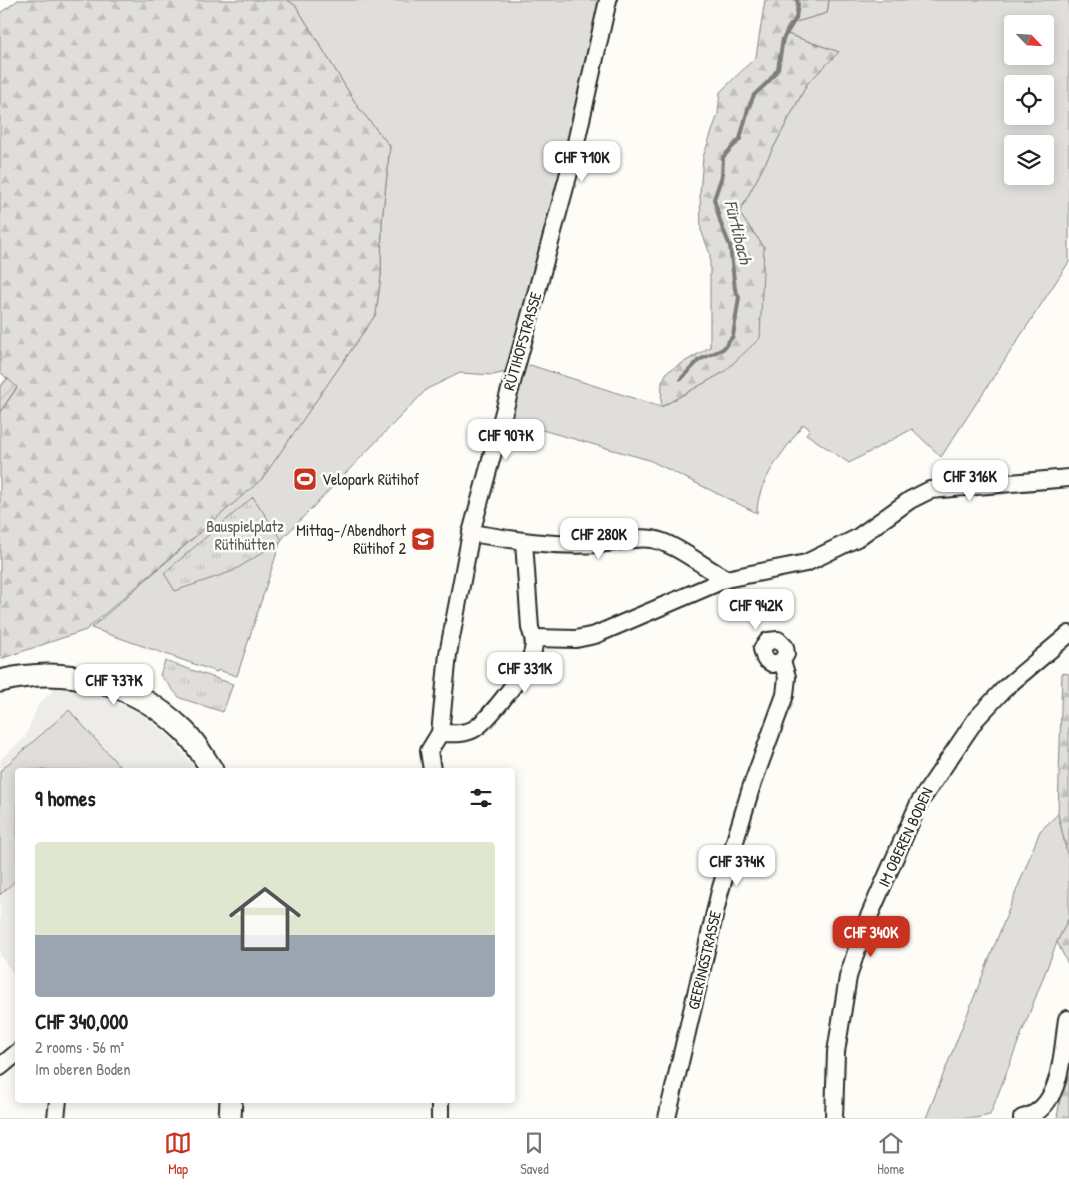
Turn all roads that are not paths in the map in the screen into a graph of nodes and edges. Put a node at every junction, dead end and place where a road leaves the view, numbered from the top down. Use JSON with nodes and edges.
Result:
{"nodes":[{"id":1,"x":608,"y":0,"type":"edge"},
{"id":2,"x":1069,"y":478,"type":"edge"},
{"id":3,"x":472,"y":533,"type":"junction"},
{"id":4,"x":524,"y":542,"type":"junction"},
{"id":5,"x":726,"y":579,"type":"junction"},
{"id":6,"x":1069,"y":635,"type":"edge"},
{"id":7,"x":534,"y":638,"type":"junction"},
{"id":8,"x":782,"y":661,"type":"dead end"},
{"id":9,"x":0,"y":681,"type":"edge"},
{"id":10,"x":440,"y":733,"type":"junction"},
{"id":11,"x":211,"y":768,"type":"edge"},
{"id":12,"x":432,"y":768,"type":"edge"},
{"id":13,"x":1067,"y":1019,"type":"dead end"},
{"id":14,"x":15,"y":1054,"type":"edge"},
{"id":15,"x":0,"y":1067,"type":"edge"},
{"id":16,"x":58,"y":1103,"type":"edge"},
{"id":17,"x":231,"y":1103,"type":"edge"},
{"id":18,"x":440,"y":1103,"type":"edge"},
{"id":19,"x":56,"y":1118,"type":"edge"},
{"id":20,"x":230,"y":1118,"type":"edge"},
{"id":21,"x":440,"y":1118,"type":"edge"},
{"id":22,"x":667,"y":1118,"type":"edge"},
{"id":23,"x":834,"y":1118,"type":"edge"},
{"id":24,"x":1022,"y":1118,"type":"edge"}],
"edges":[{"from":1,"to":3,"type":"street","name":"RÜTIHOFSTRASSE"},
{"from":2,"to":5,"type":"street"},
{"from":3,"to":4,"type":"street"},
{"from":3,"to":10,"type":"street","name":"RÜTIHOFSTRASSE"},
{"from":4,"to":5,"type":"street"},
{"from":4,"to":7,"type":"street"},
{"from":5,"to":7,"type":"street"},
{"from":6,"to":23,"type":"street","name":"IM OBEREN BODEN"},
{"from":7,"to":10,"type":"street"},
{"from":8,"to":22,"type":"street","name":"GEERINGSTRASSE"},
{"from":9,"to":11,"type":"main road"},
{"from":10,"to":12,"type":"street","name":"RÜTIHOFSTRASSE"},
{"from":13,"to":24,"type":"street"},
{"from":14,"to":15,"type":"street"},
{"from":16,"to":19,"type":"street"},
{"from":17,"to":20,"type":"main road"},
{"from":18,"to":21,"type":"street"}]}
